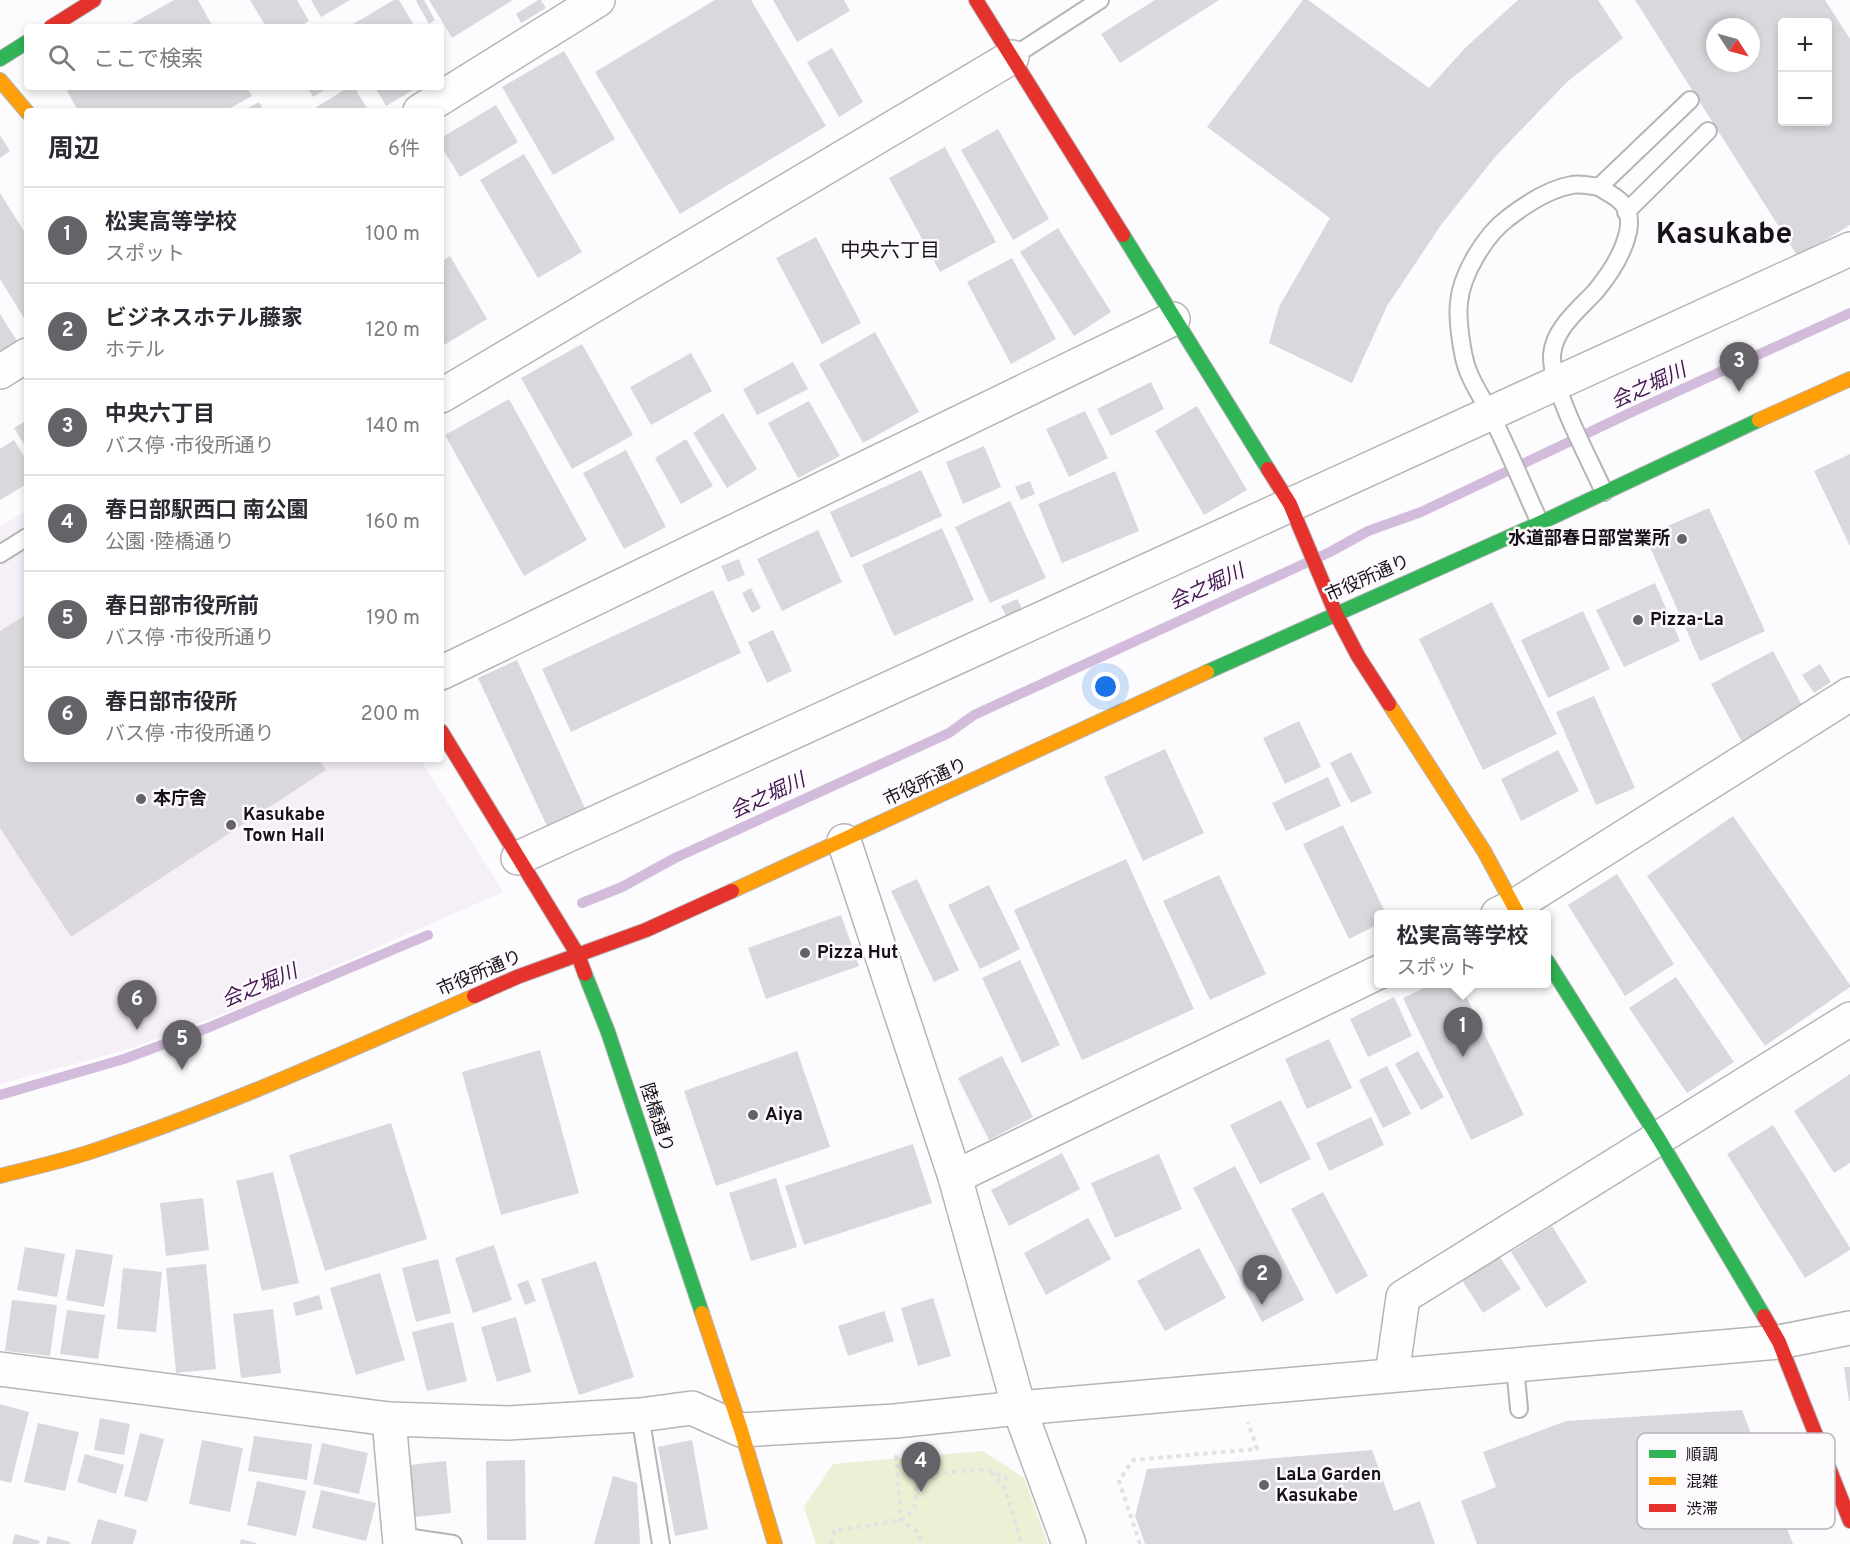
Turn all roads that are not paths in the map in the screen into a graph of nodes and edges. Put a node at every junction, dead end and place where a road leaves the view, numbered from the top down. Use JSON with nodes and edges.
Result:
{"nodes":[{"id":1,"x":94,"y":0,"type":"edge"},
{"id":2,"x":598,"y":0,"type":"edge"},
{"id":3,"x":976,"y":0,"type":"edge"},
{"id":4,"x":1100,"y":0,"type":"edge"},
{"id":5,"x":56,"y":24,"type":"edge"},
{"id":6,"x":24,"y":44,"type":"edge"},
{"id":7,"x":1012,"y":57,"type":"junction"},
{"id":8,"x":0,"y":59,"type":"edge"},
{"id":9,"x":0,"y":80,"type":"edge"},
{"id":10,"x":1690,"y":100,"type":"dead end"},
{"id":11,"x":24,"y":108,"type":"edge"},
{"id":12,"x":425,"y":108,"type":"edge"},
{"id":13,"x":1708,"y":131,"type":"dead end"},
{"id":14,"x":1599,"y":187,"type":"junction"},
{"id":15,"x":1626,"y":212,"type":"junction"},
{"id":16,"x":1850,"y":249,"type":"edge"},
{"id":17,"x":1173,"y":319,"type":"junction"},
{"id":18,"x":24,"y":357,"type":"edge"},
{"id":19,"x":0,"y":372,"type":"edge"},
{"id":20,"x":1850,"y":379,"type":"edge"},
{"id":21,"x":444,"y":394,"type":"edge"},
{"id":22,"x":1561,"y":396,"type":"junction"},
{"id":23,"x":1491,"y":413,"type":"junction"},
{"id":24,"x":1604,"y":492,"type":"junction"},
{"id":25,"x":1295,"y":515,"type":"junction"},
{"id":26,"x":1540,"y":523,"type":"junction"},
{"id":27,"x":24,"y":539,"type":"edge"},
{"id":28,"x":0,"y":554,"type":"edge"},
{"id":29,"x":1336,"y":614,"type":"junction"},
{"id":30,"x":444,"y":672,"type":"edge"},
{"id":31,"x":1850,"y":694,"type":"edge"},
{"id":32,"x":444,"y":736,"type":"edge"},
{"id":33,"x":844,"y":841,"type":"junction"},
{"id":34,"x":524,"y":866,"type":"junction"},
{"id":35,"x":1509,"y":910,"type":"edge"},
{"id":36,"x":1513,"y":910,"type":"edge"},
{"id":37,"x":578,"y":955,"type":"junction"},
{"id":38,"x":1551,"y":967,"type":"edge"},
{"id":39,"x":1374,"y":974,"type":"edge"},
{"id":40,"x":1850,"y":1019,"type":"edge"},
{"id":41,"x":1659,"y":1139,"type":"junction"},
{"id":42,"x":0,"y":1176,"type":"edge"},
{"id":43,"x":955,"y":1177,"type":"junction"},
{"id":44,"x":1850,"y":1328,"type":"edge"},
{"id":45,"x":1779,"y":1342,"type":"junction"},
{"id":46,"x":1515,"y":1366,"type":"junction"},
{"id":47,"x":0,"y":1369,"type":"edge"},
{"id":48,"x":1392,"y":1375,"type":"junction"},
{"id":49,"x":1019,"y":1408,"type":"junction"},
{"id":50,"x":1519,"y":1409,"type":"dead end"},
{"id":51,"x":639,"y":1415,"type":"junction"},
{"id":52,"x":389,"y":1419,"type":"junction"},
{"id":53,"x":741,"y":1431,"type":"junction"},
{"id":54,"x":1815,"y":1433,"type":"edge"},
{"id":55,"x":1835,"y":1483,"type":"edge"},
{"id":56,"x":1850,"y":1521,"type":"edge"},
{"id":57,"x":400,"y":1540,"type":"edge"},
{"id":58,"x":453,"y":1544,"type":"edge"},
{"id":59,"x":661,"y":1544,"type":"edge"},
{"id":60,"x":775,"y":1544,"type":"edge"},
{"id":61,"x":1069,"y":1544,"type":"edge"}],
"edges":[{"from":1,"to":5,"type":"street"},
{"from":2,"to":12,"type":"street"},
{"from":3,"to":7,"type":"street"},
{"from":4,"to":7,"type":"lane"},
{"from":6,"to":8,"type":"street"},
{"from":7,"to":17,"type":"street"},
{"from":7,"to":21,"type":"street"},
{"from":9,"to":11,"type":"street"},
{"from":10,"to":14,"type":"lane"},
{"from":13,"to":15,"type":"lane"},
{"from":14,"to":15,"type":"lane"},
{"from":14,"to":23,"type":"lane"},
{"from":15,"to":22,"type":"lane"},
{"from":16,"to":22,"type":"street"},
{"from":17,"to":25,"type":"street"},
{"from":17,"to":30,"type":"street"},
{"from":18,"to":19,"type":"street"},
{"from":20,"to":24,"type":"street","name":"市役所通り"},
{"from":22,"to":23,"type":"street"},
{"from":22,"to":24,"type":"lane"},
{"from":23,"to":25,"type":"street"},
{"from":23,"to":26,"type":"lane"},
{"from":24,"to":26,"type":"street","name":"市役所通り"},
{"from":25,"to":29,"type":"street"},
{"from":25,"to":34,"type":"street"},
{"from":26,"to":29,"type":"street","name":"市役所通り"},
{"from":27,"to":28,"type":"lane"},
{"from":29,"to":33,"type":"street","name":"市役所通り"},
{"from":29,"to":35,"type":"street"},
{"from":31,"to":36,"type":"street"},
{"from":32,"to":34,"type":"street","name":"陸橋通り"},
{"from":33,"to":37,"type":"street","name":"市役所通り"},
{"from":33,"to":43,"type":"street"},
{"from":34,"to":37,"type":"street","name":"陸橋通り"},
{"from":37,"to":42,"type":"street","name":"市役所通り"},
{"from":37,"to":53,"type":"street","name":"陸橋通り"},
{"from":38,"to":41,"type":"street"},
{"from":39,"to":43,"type":"street"},
{"from":40,"to":41,"type":"street"},
{"from":41,"to":45,"type":"street"},
{"from":41,"to":48,"type":"street"},
{"from":43,"to":49,"type":"street"},
{"from":44,"to":45,"type":"street"},
{"from":45,"to":46,"type":"street"},
{"from":45,"to":54,"type":"street"},
{"from":46,"to":48,"type":"street"},
{"from":46,"to":50,"type":"lane"},
{"from":47,"to":52,"type":"street"},
{"from":48,"to":49,"type":"street"},
{"from":49,"to":53,"type":"street"},
{"from":49,"to":61,"type":"street"},
{"from":51,"to":52,"type":"street"},
{"from":51,"to":53,"type":"street"},
{"from":51,"to":59,"type":"lane"},
{"from":52,"to":57,"type":"street"},
{"from":53,"to":60,"type":"street","name":"陸橋通り"},
{"from":55,"to":56,"type":"street"},
{"from":57,"to":58,"type":"lane"}]}
